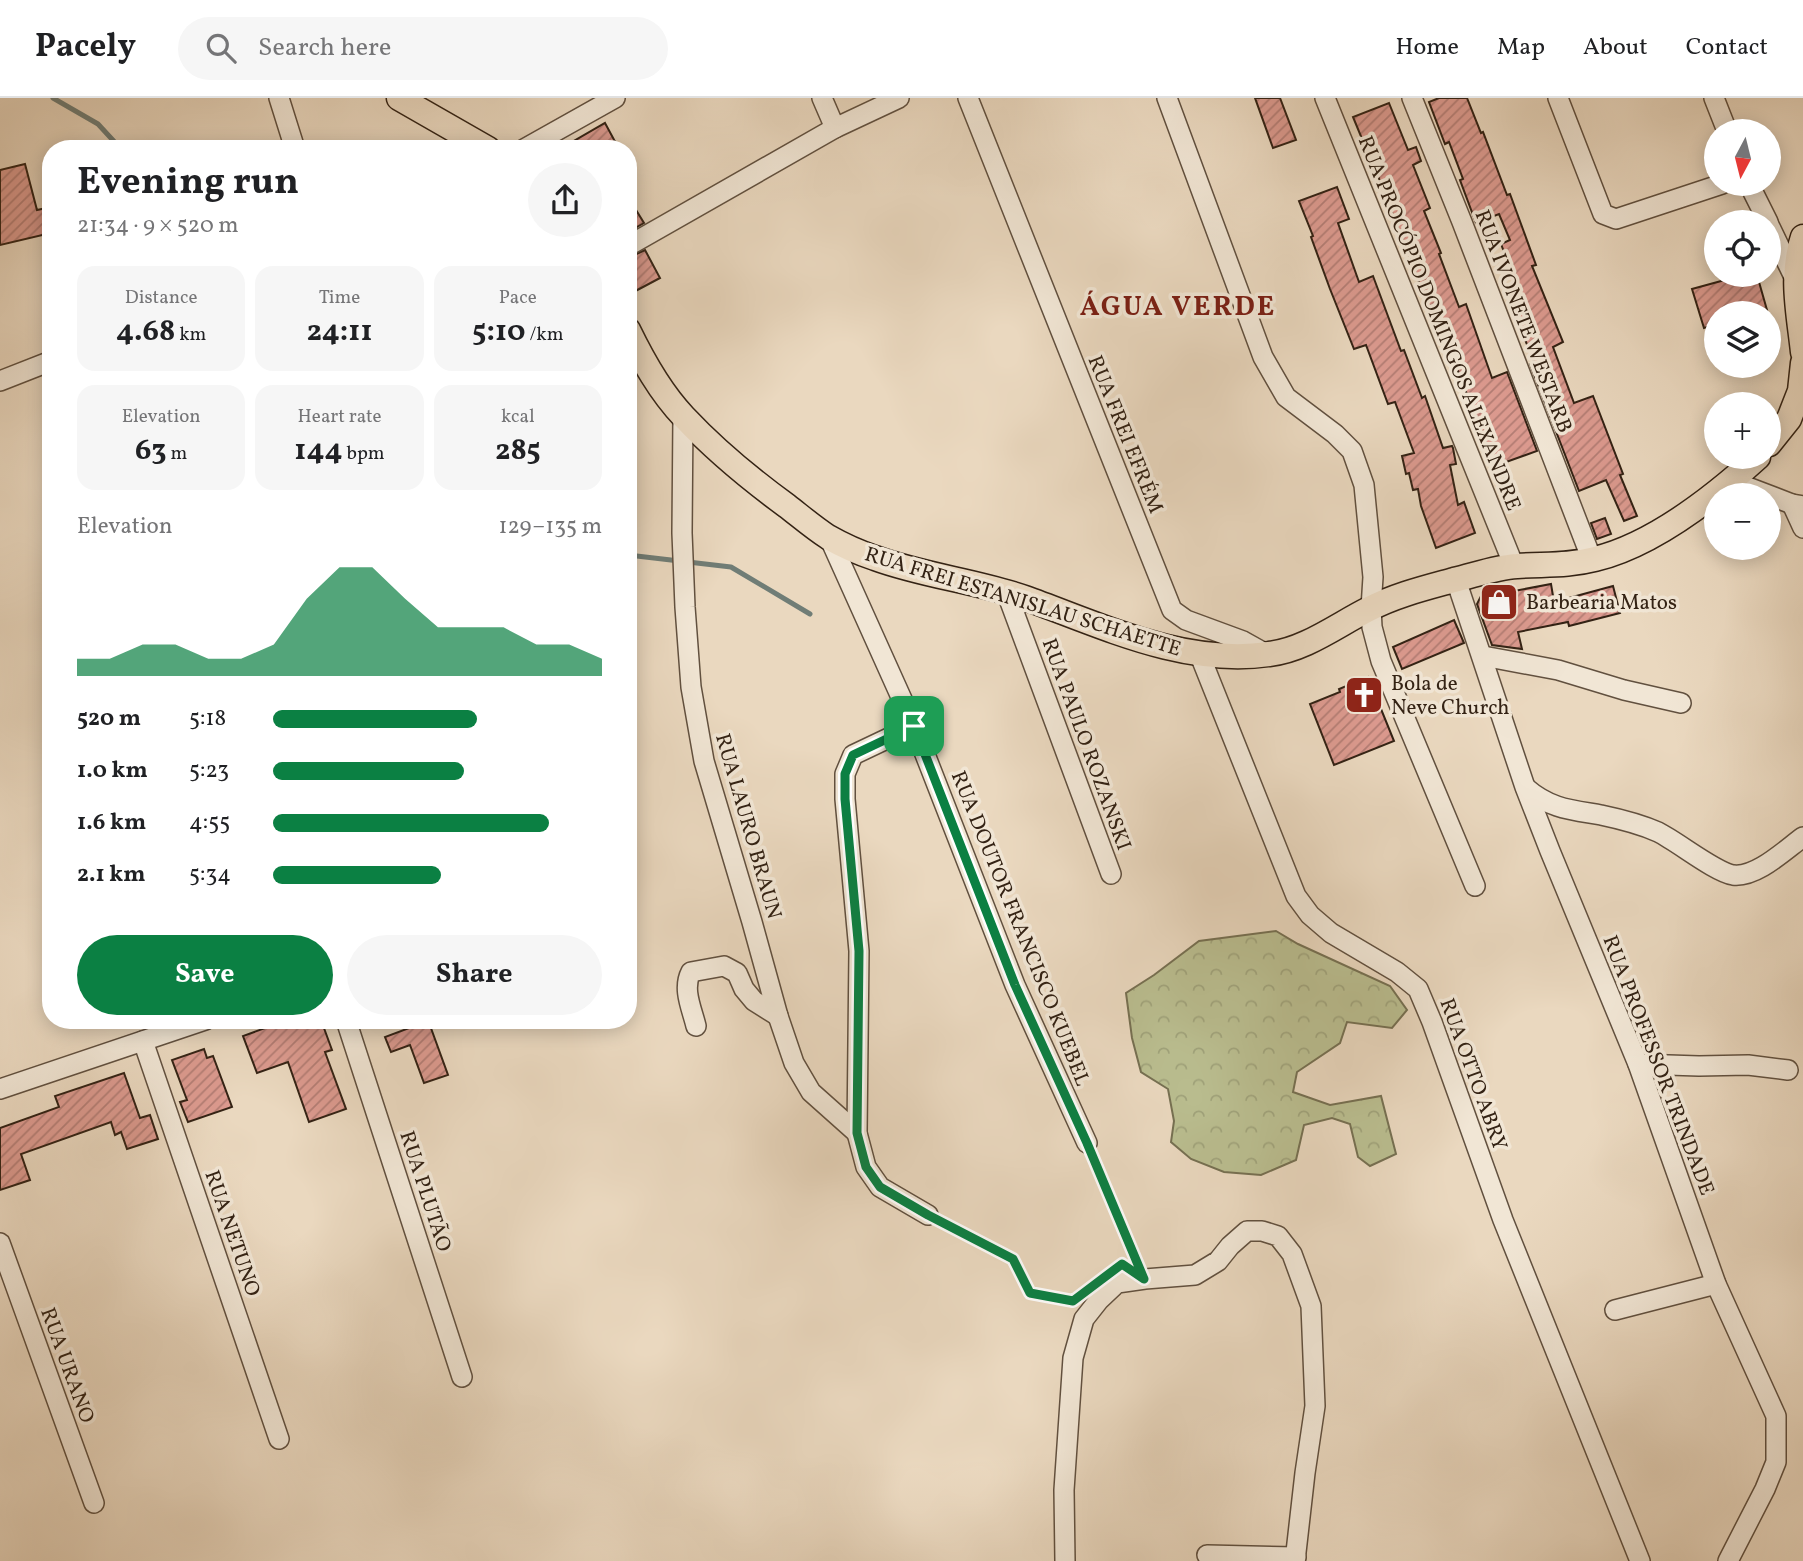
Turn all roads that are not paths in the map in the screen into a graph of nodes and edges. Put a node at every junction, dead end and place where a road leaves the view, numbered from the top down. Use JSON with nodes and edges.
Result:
{"nodes":[{"id":1,"x":279,"y":98,"type":"edge"},
{"id":2,"x":400,"y":98,"type":"edge"},
{"id":3,"x":615,"y":98,"type":"edge"},
{"id":4,"x":822,"y":98,"type":"edge"},
{"id":5,"x":899,"y":98,"type":"edge"},
{"id":6,"x":968,"y":98,"type":"edge"},
{"id":7,"x":1167,"y":98,"type":"edge"},
{"id":8,"x":1325,"y":98,"type":"edge"},
{"id":9,"x":1412,"y":98,"type":"edge"},
{"id":10,"x":1558,"y":98,"type":"edge"},
{"id":11,"x":1714,"y":98,"type":"edge"},
{"id":12,"x":1722,"y":119,"type":"edge"},
{"id":13,"x":835,"y":128,"type":"junction"},
{"id":14,"x":292,"y":140,"type":"edge"},
{"id":15,"x":472,"y":140,"type":"edge"},
{"id":16,"x":540,"y":140,"type":"edge"},
{"id":17,"x":1704,"y":190,"type":"edge"},
{"id":18,"x":1803,"y":237,"type":"edge"},
{"id":19,"x":637,"y":241,"type":"edge"},
{"id":20,"x":1781,"y":250,"type":"edge"},
{"id":21,"x":1795,"y":279,"type":"junction"},
{"id":22,"x":637,"y":348,"type":"edge"},
{"id":23,"x":1803,"y":352,"type":"edge"},
{"id":24,"x":1803,"y":363,"type":"edge"},
{"id":25,"x":42,"y":365,"type":"edge"},
{"id":26,"x":0,"y":381,"type":"edge"},
{"id":27,"x":683,"y":416,"type":"junction"},
{"id":28,"x":1781,"y":429,"type":"edge"},
{"id":29,"x":1745,"y":469,"type":"edge"},
{"id":30,"x":1732,"y":481,"type":"junction"},
{"id":31,"x":1798,"y":505,"type":"edge"},
{"id":32,"x":1803,"y":528,"type":"edge"},
{"id":33,"x":830,"y":537,"type":"junction"},
{"id":34,"x":1592,"y":560,"type":"junction"},
{"id":35,"x":1514,"y":566,"type":"junction"},
{"id":36,"x":1456,"y":580,"type":"junction"},
{"id":37,"x":1006,"y":591,"type":"junction"},
{"id":38,"x":1371,"y":608,"type":"junction"},
{"id":39,"x":1199,"y":653,"type":"junction"},
{"id":40,"x":1268,"y":655,"type":"junction"},
{"id":41,"x":1483,"y":656,"type":"junction"},
{"id":42,"x":1681,"y":703,"type":"dead end"},
{"id":43,"x":914,"y":726,"type":"junction"},
{"id":44,"x":1525,"y":787,"type":"junction"},
{"id":45,"x":1803,"y":837,"type":"edge"},
{"id":46,"x":1111,"y":874,"type":"dead end"},
{"id":47,"x":1475,"y":886,"type":"dead end"},
{"id":48,"x":778,"y":1016,"type":"junction"},
{"id":49,"x":696,"y":1026,"type":"dead end"},
{"id":50,"x":178,"y":1029,"type":"edge"},
{"id":51,"x":349,"y":1029,"type":"edge"},
{"id":52,"x":143,"y":1041,"type":"junction"},
{"id":53,"x":1638,"y":1064,"type":"junction"},
{"id":54,"x":1788,"y":1070,"type":"dead end"},
{"id":55,"x":0,"y":1089,"type":"edge"},
{"id":56,"x":857,"y":1133,"type":"junction"},
{"id":57,"x":1087,"y":1143,"type":"road end"},
{"id":58,"x":928,"y":1215,"type":"road end"},
{"id":59,"x":0,"y":1243,"type":"edge"},
{"id":60,"x":1716,"y":1284,"type":"junction"},
{"id":61,"x":1615,"y":1310,"type":"dead end"},
{"id":62,"x":462,"y":1377,"type":"dead end"},
{"id":63,"x":279,"y":1439,"type":"dead end"},
{"id":64,"x":93,"y":1503,"type":"dead end"},
{"id":65,"x":1208,"y":1555,"type":"dead end"},
{"id":66,"x":1295,"y":1559,"type":"edge"},
{"id":67,"x":1065,"y":1561,"type":"edge"},
{"id":68,"x":1640,"y":1561,"type":"edge"},
{"id":69,"x":1728,"y":1561,"type":"edge"}],
"edges":[{"from":1,"to":14,"type":"street"},
{"from":2,"to":15,"type":"main road"},
{"from":3,"to":16,"type":"street"},
{"from":4,"to":13,"type":"street"},
{"from":5,"to":13,"type":"street"},
{"from":6,"to":40,"type":"street","name":"RUA FREI EFRÉM"},
{"from":7,"to":38,"type":"street"},
{"from":8,"to":35,"type":"street","name":"RUA PROCÓPIO DOMINGOS ALEXANDRE"},
{"from":9,"to":34,"type":"street","name":"RUA IVONETE WESTARB"},
{"from":10,"to":17,"type":"street"},
{"from":11,"to":12,"type":"street"},
{"from":13,"to":19,"type":"street"},
{"from":18,"to":21,"type":"main road"},
{"from":20,"to":21,"type":"street"},
{"from":21,"to":23,"type":"main road"},
{"from":22,"to":27,"type":"main road","name":"RUA FREI ESTANISLAU SCHAETTE"},
{"from":24,"to":28,"type":"main road"},
{"from":25,"to":26,"type":"street"},
{"from":27,"to":33,"type":"main road","name":"RUA FREI ESTANISLAU SCHAETTE"},
{"from":27,"to":48,"type":"street","name":"RUA LAURO BRAUN"},
{"from":29,"to":30,"type":"main road","name":"RUA FREI ESTANISLAU SCHAETTE"},
{"from":30,"to":31,"type":"street"},
{"from":30,"to":34,"type":"main road","name":"RUA FREI ESTANISLAU SCHAETTE"},
{"from":31,"to":32,"type":"street"},
{"from":33,"to":37,"type":"main road","name":"RUA FREI ESTANISLAU SCHAETTE"},
{"from":33,"to":43,"type":"street","name":"RUA DOUTOR FRANCISCO KUEBEL"},
{"from":34,"to":35,"type":"main road","name":"RUA FREI ESTANISLAU SCHAETTE"},
{"from":35,"to":36,"type":"main road","name":"RUA FREI ESTANISLAU SCHAETTE"},
{"from":36,"to":38,"type":"main road","name":"RUA FREI ESTANISLAU SCHAETTE"},
{"from":36,"to":41,"type":"street","name":"RUA PROFESSOR TRINDADE"},
{"from":37,"to":39,"type":"main road","name":"RUA FREI ESTANISLAU SCHAETTE"},
{"from":37,"to":46,"type":"street","name":"RUA PAULO ROZANSKI"},
{"from":38,"to":40,"type":"main road","name":"RUA FREI ESTANISLAU SCHAETTE"},
{"from":38,"to":47,"type":"street"},
{"from":39,"to":40,"type":"main road","name":"RUA FREI ESTANISLAU SCHAETTE"},
{"from":39,"to":68,"type":"street","name":"RUA OTTO ABRY"},
{"from":41,"to":42,"type":"street"},
{"from":41,"to":44,"type":"street","name":"RUA PROFESSOR TRINDADE"},
{"from":43,"to":56,"type":"street"},
{"from":43,"to":57,"type":"street","name":"RUA DOUTOR FRANCISCO KUEBEL"},
{"from":44,"to":45,"type":"street"},
{"from":44,"to":53,"type":"street","name":"RUA PROFESSOR TRINDADE"},
{"from":48,"to":49,"type":"street"},
{"from":48,"to":56,"type":"street","name":"RUA LAURO BRAUN"},
{"from":50,"to":52,"type":"street"},
{"from":51,"to":62,"type":"street","name":"RUA PLUTÃO"},
{"from":52,"to":55,"type":"street"},
{"from":52,"to":63,"type":"street","name":"RUA NETUNO"},
{"from":53,"to":54,"type":"street"},
{"from":53,"to":60,"type":"street","name":"RUA PROFESSOR TRINDADE"},
{"from":56,"to":58,"type":"street"},
{"from":59,"to":64,"type":"street","name":"RUA URANO"},
{"from":60,"to":61,"type":"street"},
{"from":60,"to":69,"type":"street","name":"RUA PROFESSOR TRINDADE"},
{"from":65,"to":66,"type":"street"},
{"from":66,"to":67,"type":"street"}]}
